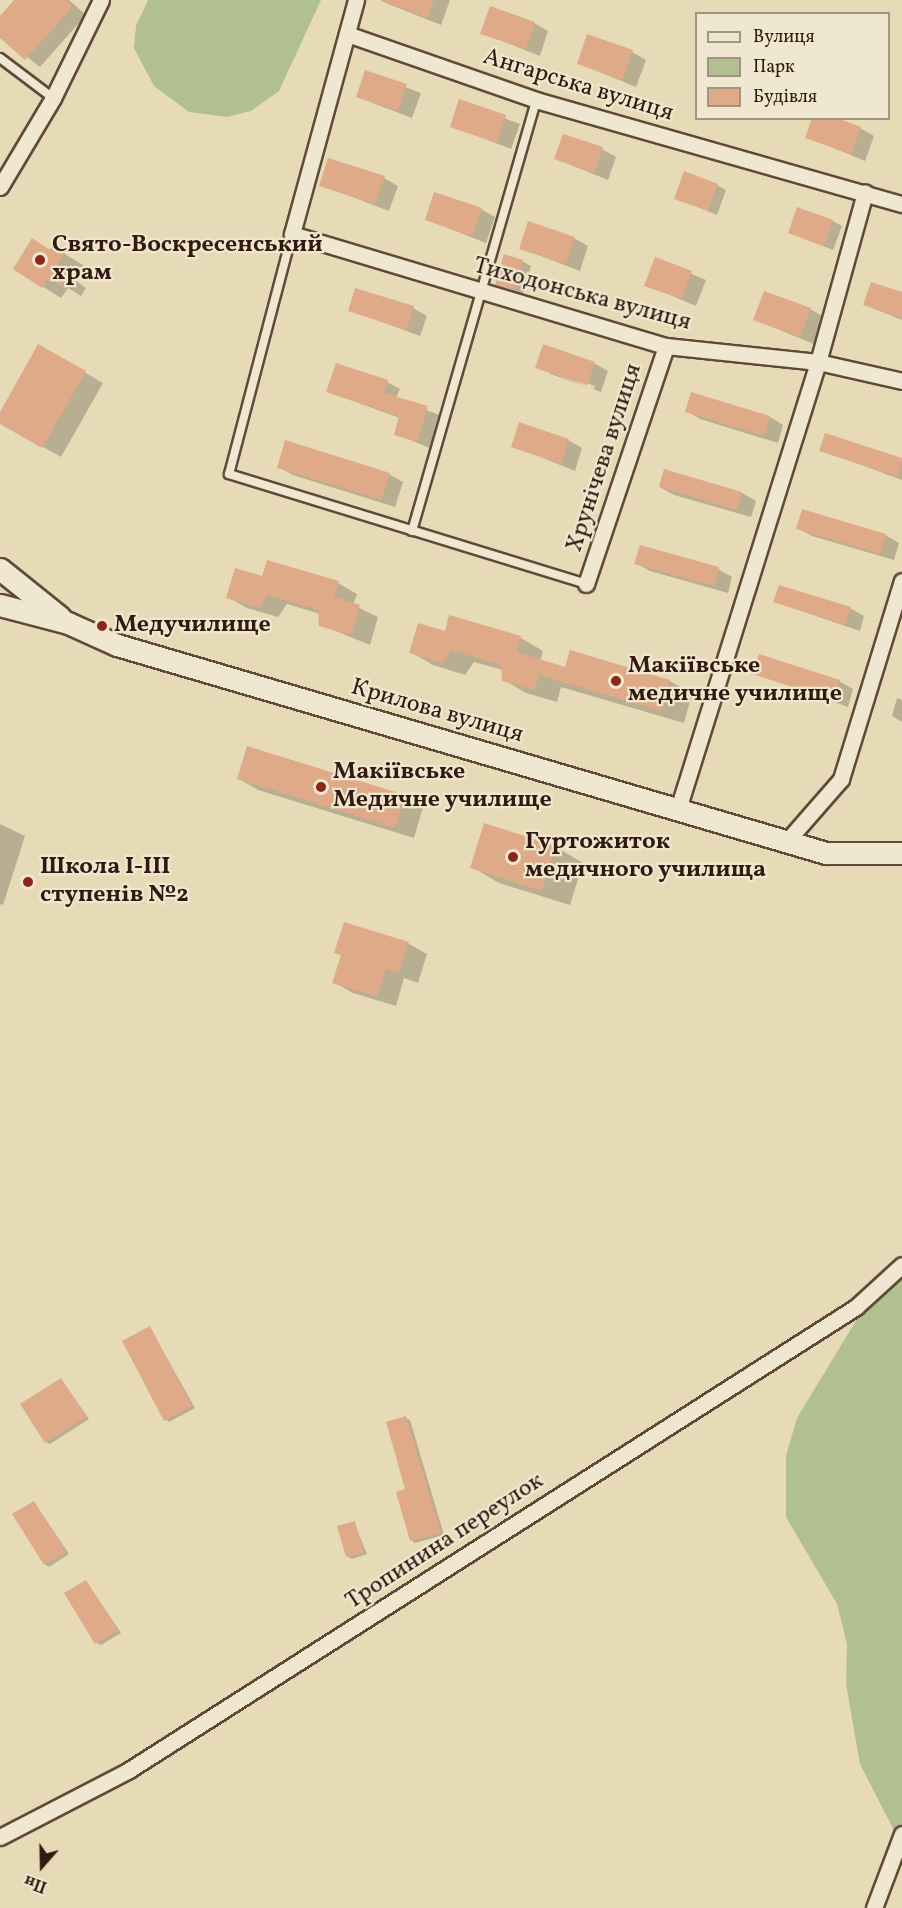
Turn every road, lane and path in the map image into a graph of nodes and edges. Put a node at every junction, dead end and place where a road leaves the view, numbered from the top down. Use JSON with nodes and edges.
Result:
{"nodes":[{"id":1,"x":101,"y":0,"type":"edge"},
{"id":2,"x":356,"y":0,"type":"edge"},
{"id":3,"x":347,"y":34,"type":"junction"},
{"id":4,"x":0,"y":58,"type":"edge"},
{"id":5,"x":53,"y":98,"type":"junction"},
{"id":6,"x":536,"y":100,"type":"junction"},
{"id":7,"x":0,"y":187,"type":"edge"},
{"id":8,"x":865,"y":192,"type":"junction"},
{"id":9,"x":902,"y":204,"type":"edge"},
{"id":10,"x":292,"y":234,"type":"junction"},
{"id":11,"x":482,"y":293,"type":"junction"},
{"id":12,"x":666,"y":346,"type":"junction"},
{"id":13,"x":819,"y":362,"type":"junction"},
{"id":14,"x":902,"y":381,"type":"edge"},
{"id":15,"x":412,"y":531,"type":"junction"},
{"id":16,"x":0,"y":569,"type":"edge"},
{"id":17,"x":902,"y":581,"type":"edge"},
{"id":18,"x":586,"y":584,"type":"joint"},
{"id":19,"x":0,"y":605,"type":"edge"},
{"id":20,"x":68,"y":623,"type":"junction"},
{"id":21,"x":678,"y":809,"type":"junction"},
{"id":22,"x":787,"y":841,"type":"junction"},
{"id":23,"x":902,"y":853,"type":"edge"},
{"id":24,"x":902,"y":1265,"type":"edge"},
{"id":25,"x":902,"y":1834,"type":"edge"},
{"id":26,"x":0,"y":1837,"type":"edge"},
{"id":27,"x":874,"y":1908,"type":"edge"}],
"edges":[{"from":1,"to":5,"type":"street"},
{"from":2,"to":3,"type":"street"},
{"from":3,"to":6,"type":"street","name":"Ангарська вулиця"},
{"from":3,"to":10,"type":"street"},
{"from":4,"to":5,"type":"lane"},
{"from":5,"to":7,"type":"street"},
{"from":6,"to":8,"type":"street","name":"Ангарська вулиця"},
{"from":6,"to":11,"type":"lane"},
{"from":8,"to":9,"type":"street","name":"Ангарська вулиця"},
{"from":8,"to":13,"type":"street"},
{"from":10,"to":11,"type":"street","name":"Тиходонська вулиця"},
{"from":10,"to":15,"type":"lane"},
{"from":11,"to":12,"type":"street","name":"Тиходонська вулиця"},
{"from":11,"to":15,"type":"lane"},
{"from":12,"to":13,"type":"street","name":"Тиходонська вулиця"},
{"from":12,"to":18,"type":"street","name":"Хрунічева вулиця"},
{"from":13,"to":14,"type":"street","name":"Тиходонська вулиця"},
{"from":13,"to":21,"type":"street"},
{"from":15,"to":18,"type":"lane"},
{"from":16,"to":20,"type":"main road"},
{"from":17,"to":22,"type":"street"},
{"from":19,"to":20,"type":"main road"},
{"from":20,"to":21,"type":"main road","name":"Крилова вулиця"},
{"from":21,"to":22,"type":"main road","name":"Крилова вулиця"},
{"from":22,"to":23,"type":"main road","name":"Крилова вулиця"},
{"from":24,"to":26,"type":"street","name":"Тропинина переулок"},
{"from":25,"to":27,"type":"street"}]}
